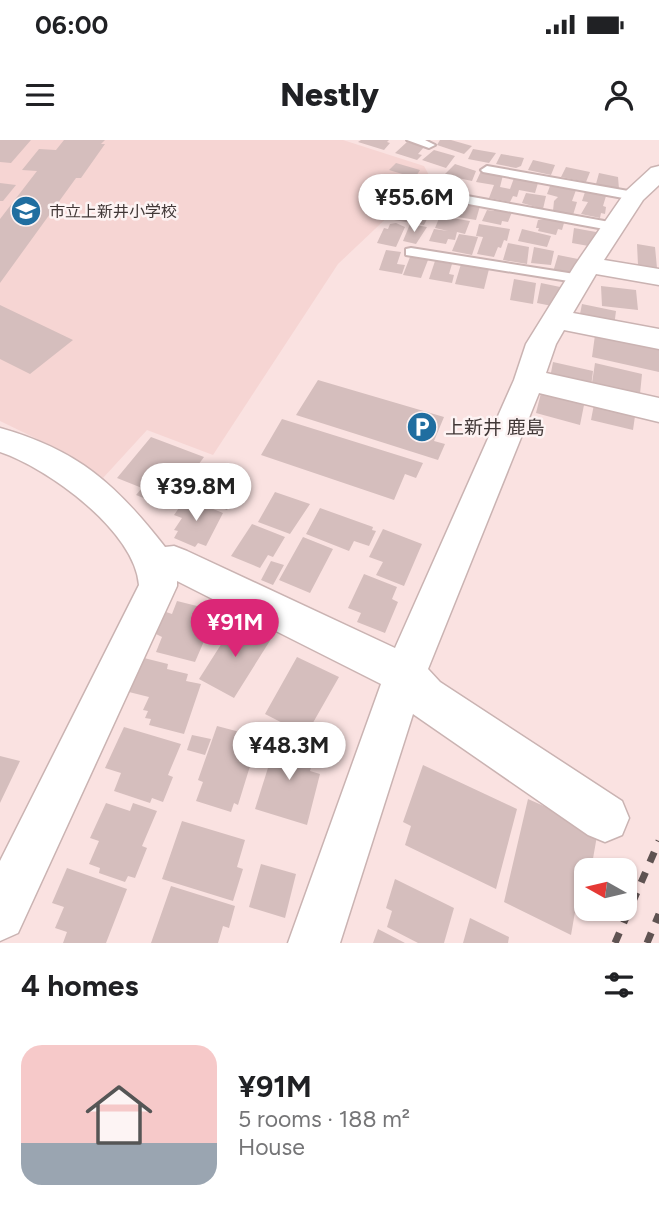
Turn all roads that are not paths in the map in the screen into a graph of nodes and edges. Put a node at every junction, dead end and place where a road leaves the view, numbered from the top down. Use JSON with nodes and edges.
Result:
{"nodes":[{"id":1,"x":413,"y":140,"type":"edge"},
{"id":2,"x":429,"y":145,"type":"dead end"},
{"id":3,"x":487,"y":170,"type":"dead end"},
{"id":4,"x":659,"y":173,"type":"edge"},
{"id":5,"x":634,"y":196,"type":"junction"},
{"id":6,"x":467,"y":200,"type":"dead end"},
{"id":7,"x":615,"y":226,"type":"junction"},
{"id":8,"x":411,"y":252,"type":"dead end"},
{"id":9,"x":584,"y":272,"type":"junction"},
{"id":10,"x":659,"y":277,"type":"edge"},
{"id":11,"x":557,"y":318,"type":"junction"},
{"id":12,"x":659,"y":339,"type":"edge"},
{"id":13,"x":529,"y":380,"type":"junction"},
{"id":14,"x":659,"y":410,"type":"edge"},
{"id":15,"x":0,"y":440,"type":"edge"},
{"id":16,"x":156,"y":565,"type":"junction"},
{"id":17,"x":405,"y":674,"type":"junction"},
{"id":18,"x":604,"y":818,"type":"dead end"},
{"id":19,"x":0,"y":915,"type":"edge"},
{"id":20,"x":314,"y":943,"type":"edge"}],
"edges":[{"from":1,"to":2,"type":"lane"},
{"from":3,"to":5,"type":"lane"},
{"from":4,"to":5,"type":"street"},
{"from":5,"to":7,"type":"street"},
{"from":6,"to":7,"type":"lane"},
{"from":7,"to":9,"type":"street"},
{"from":8,"to":9,"type":"lane"},
{"from":9,"to":10,"type":"street"},
{"from":9,"to":11,"type":"street"},
{"from":11,"to":12,"type":"street"},
{"from":11,"to":13,"type":"street"},
{"from":13,"to":14,"type":"street"},
{"from":13,"to":17,"type":"street"},
{"from":15,"to":16,"type":"street"},
{"from":16,"to":17,"type":"street"},
{"from":16,"to":19,"type":"street"},
{"from":17,"to":18,"type":"street"},
{"from":17,"to":20,"type":"street"}]}
